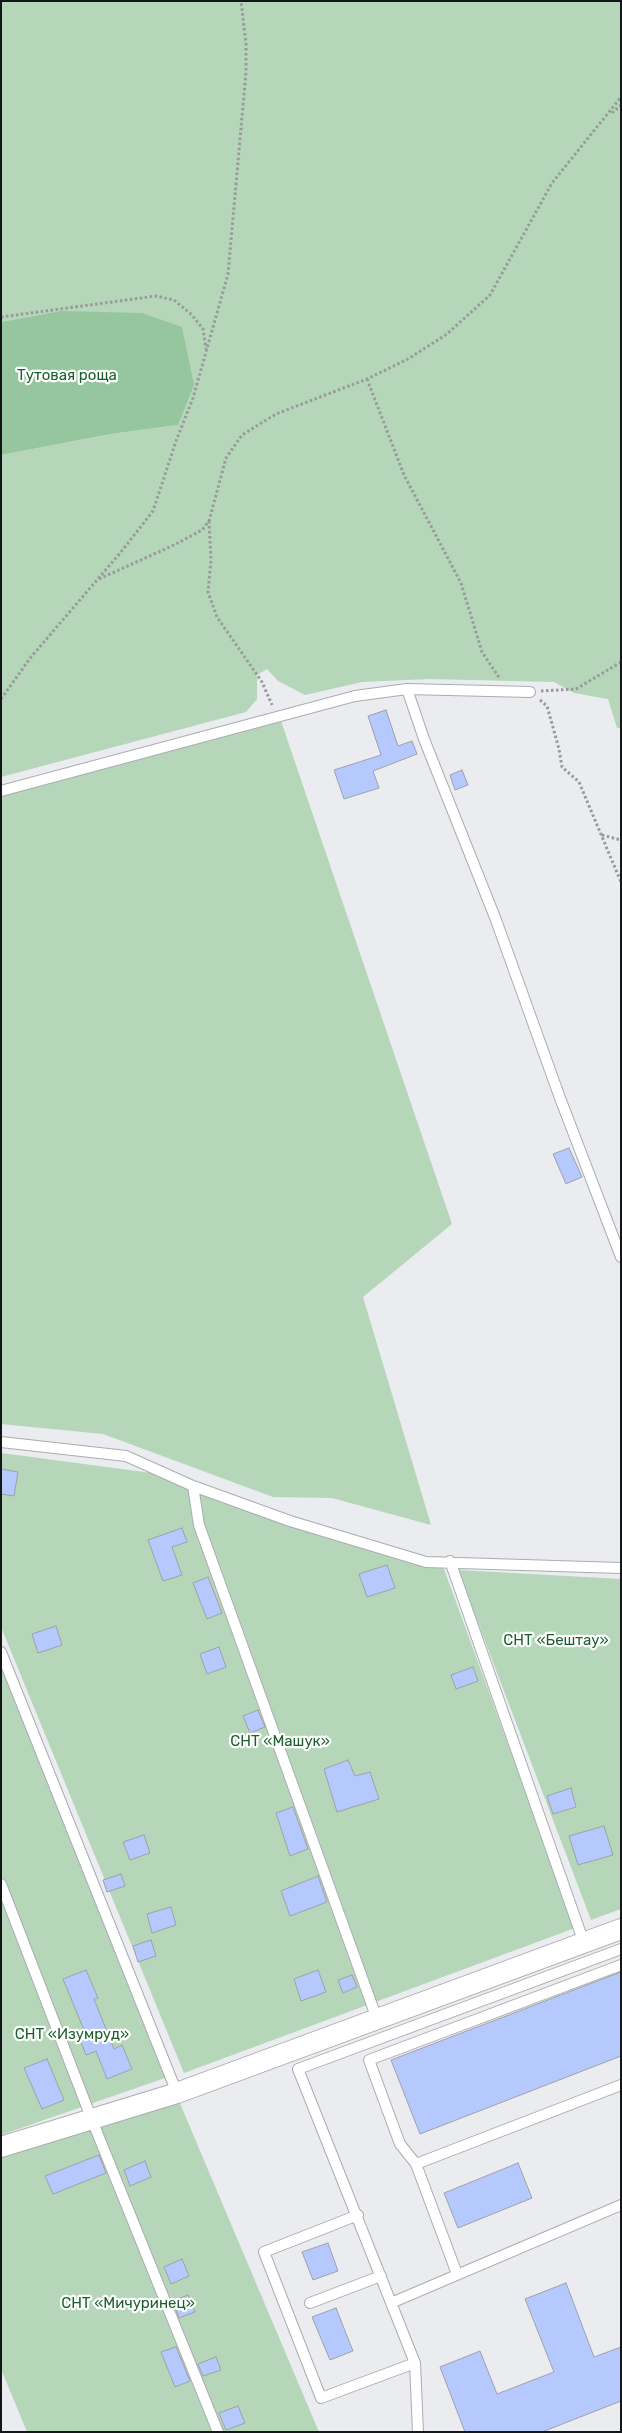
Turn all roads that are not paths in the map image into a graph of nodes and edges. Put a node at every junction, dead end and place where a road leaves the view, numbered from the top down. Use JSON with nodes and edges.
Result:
{"nodes":[{"id":1,"x":408,"y":689,"type":"junction"},
{"id":2,"x":530,"y":692,"type":"road end"},
{"id":3,"x":1,"y":790,"type":"edge"},
{"id":4,"x":621,"y":1257,"type":"edge"},
{"id":5,"x":1,"y":1442,"type":"edge"},
{"id":6,"x":193,"y":1486,"type":"junction"},
{"id":7,"x":450,"y":1561,"type":"junction"},
{"id":8,"x":621,"y":1568,"type":"edge"},
{"id":9,"x":1,"y":1652,"type":"edge"},
{"id":10,"x":1,"y":1884,"type":"edge"},
{"id":11,"x":621,"y":1929,"type":"edge"},
{"id":12,"x":584,"y":1943,"type":"junction"},
{"id":13,"x":621,"y":1949,"type":"edge"},
{"id":14,"x":621,"y":1965,"type":"edge"},
{"id":15,"x":377,"y":2019,"type":"junction"},
{"id":16,"x":621,"y":2085,"type":"edge"},
{"id":17,"x":177,"y":2093,"type":"junction"},
{"id":18,"x":92,"y":2120,"type":"junction"},
{"id":19,"x":1,"y":2147,"type":"edge"},
{"id":20,"x":416,"y":2164,"type":"junction"},
{"id":21,"x":621,"y":2205,"type":"edge"},
{"id":22,"x":358,"y":2215,"type":"junction"},
{"id":23,"x":457,"y":2274,"type":"junction"},
{"id":24,"x":381,"y":2276,"type":"junction"},
{"id":25,"x":310,"y":2303,"type":"dead end"},
{"id":26,"x":392,"y":2303,"type":"junction"},
{"id":27,"x":415,"y":2363,"type":"junction"},
{"id":28,"x":218,"y":2432,"type":"edge"},
{"id":29,"x":418,"y":2432,"type":"edge"}],
"edges":[{"from":1,"to":2,"type":"lane"},
{"from":1,"to":3,"type":"lane"},
{"from":1,"to":4,"type":"lane"},
{"from":5,"to":6,"type":"lane"},
{"from":6,"to":7,"type":"lane"},
{"from":6,"to":15,"type":"lane"},
{"from":7,"to":8,"type":"lane"},
{"from":7,"to":12,"type":"lane"},
{"from":9,"to":17,"type":"lane"},
{"from":10,"to":18,"type":"lane"},
{"from":11,"to":12,"type":"street"},
{"from":12,"to":15,"type":"street"},
{"from":13,"to":22,"type":"lane"},
{"from":14,"to":20,"type":"lane"},
{"from":15,"to":17,"type":"street"},
{"from":16,"to":20,"type":"lane"},
{"from":17,"to":18,"type":"street"},
{"from":18,"to":19,"type":"street"},
{"from":18,"to":28,"type":"lane"},
{"from":20,"to":23,"type":"lane"},
{"from":21,"to":23,"type":"lane"},
{"from":22,"to":24,"type":"lane"},
{"from":22,"to":27,"type":"lane"},
{"from":23,"to":26,"type":"lane"},
{"from":24,"to":25,"type":"lane"},
{"from":24,"to":26,"type":"lane"},
{"from":26,"to":27,"type":"lane"},
{"from":27,"to":29,"type":"lane"}]}
